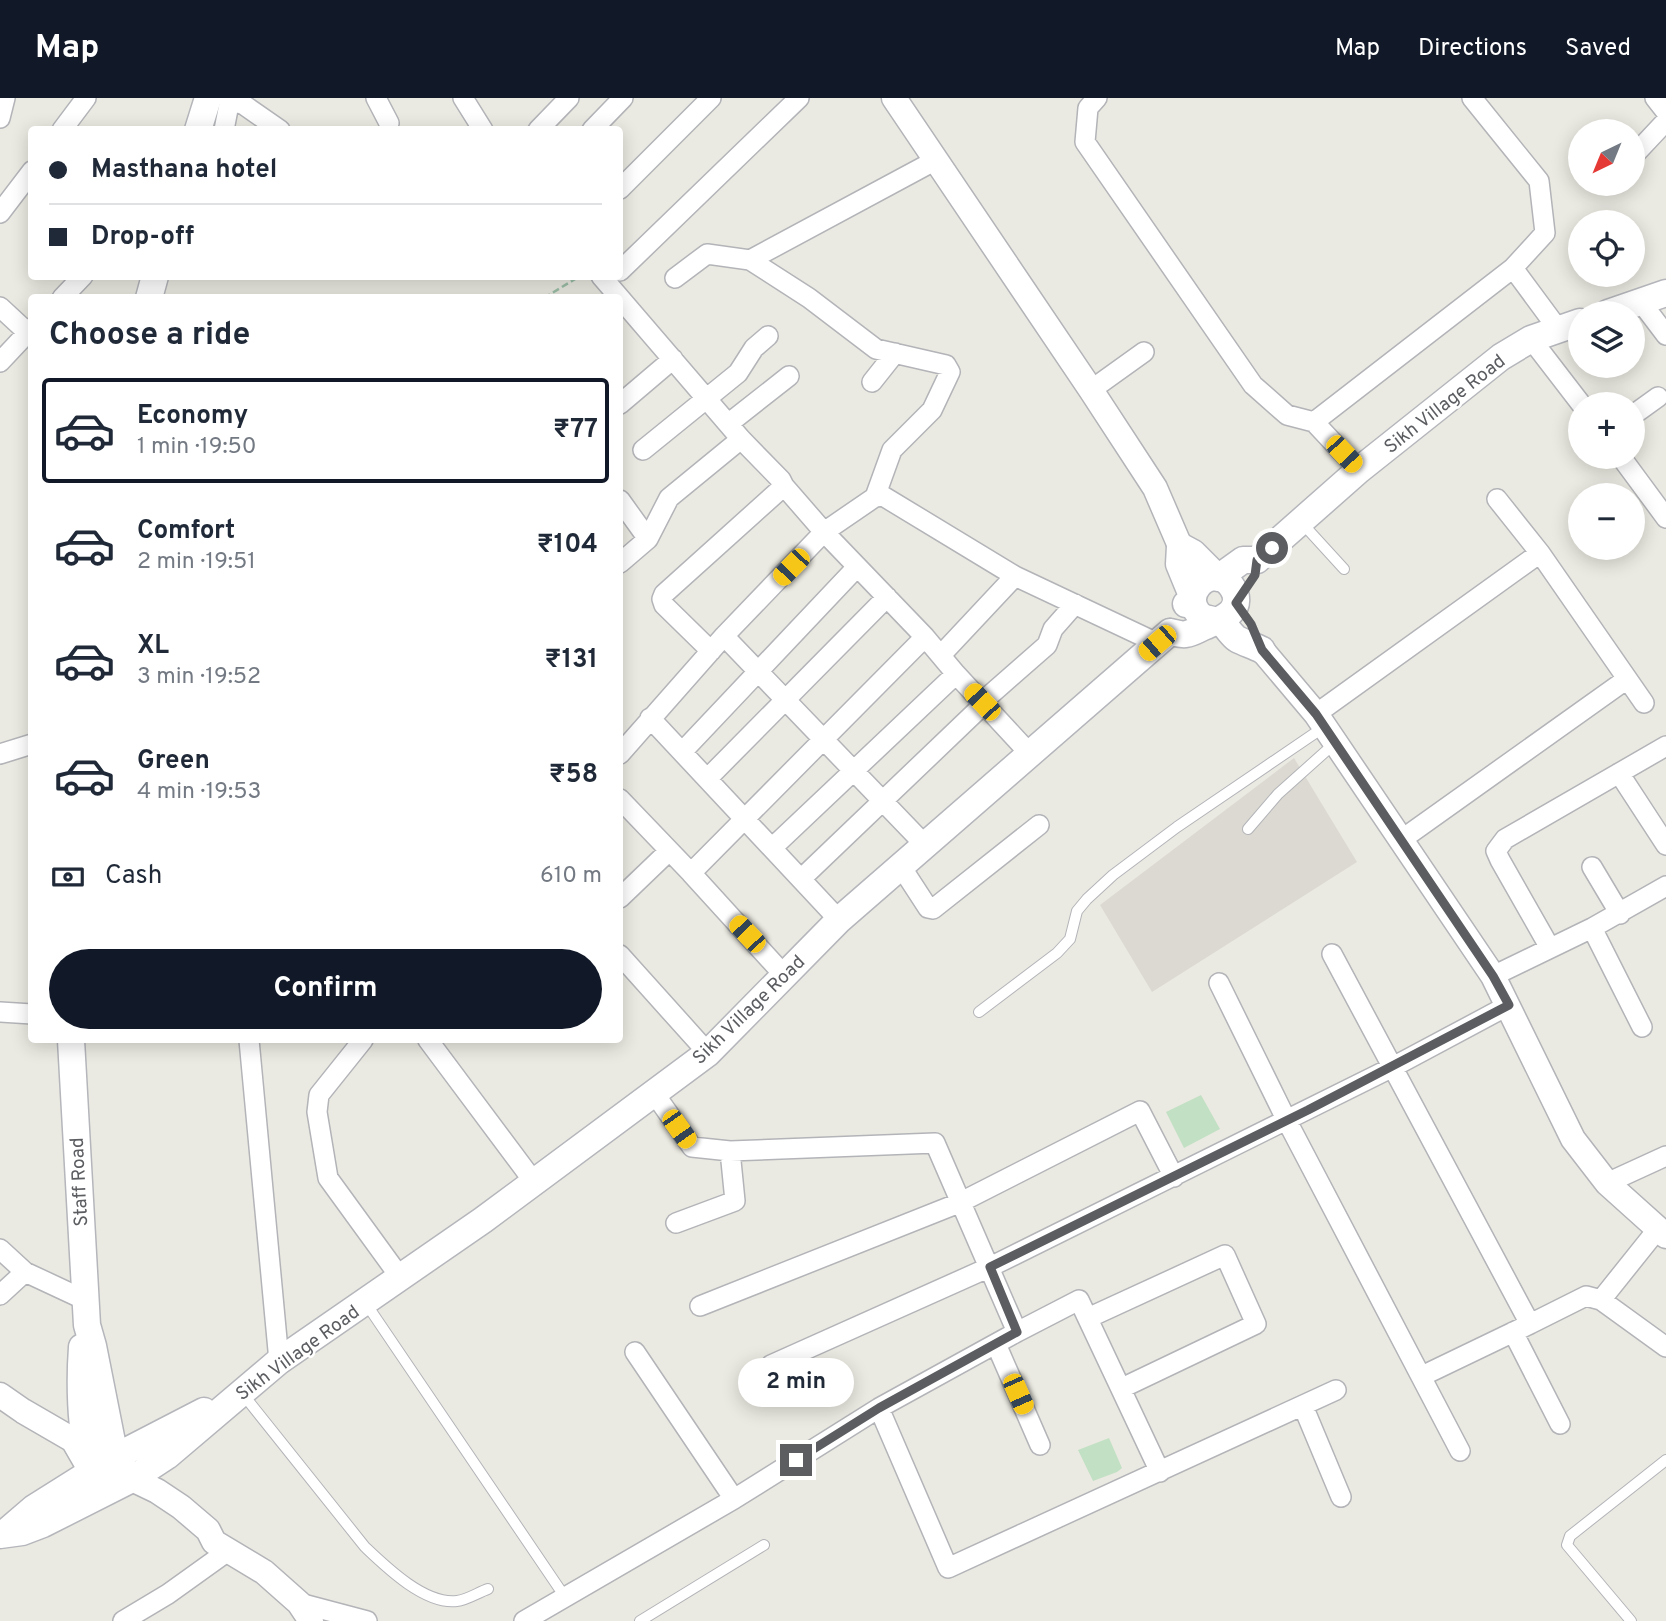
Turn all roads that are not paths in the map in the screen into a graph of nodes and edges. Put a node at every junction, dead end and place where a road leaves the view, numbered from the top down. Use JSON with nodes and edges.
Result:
{"nodes":[{"id":1,"x":5,"y":98,"type":"edge"},
{"id":2,"x":86,"y":98,"type":"edge"},
{"id":3,"x":376,"y":98,"type":"edge"},
{"id":4,"x":569,"y":98,"type":"edge"},
{"id":5,"x":623,"y":98,"type":"edge"},
{"id":6,"x":711,"y":98,"type":"edge"},
{"id":7,"x":799,"y":98,"type":"edge"},
{"id":8,"x":894,"y":98,"type":"edge"},
{"id":9,"x":1097,"y":98,"type":"edge"},
{"id":10,"x":1472,"y":98,"type":"edge"},
{"id":11,"x":1655,"y":98,"type":"edge"},
{"id":12,"x":231,"y":100,"type":"edge"},
{"id":13,"x":1666,"y":112,"type":"edge"},
{"id":14,"x":0,"y":118,"type":"edge"},
{"id":15,"x":1666,"y":121,"type":"edge"},
{"id":16,"x":389,"y":122,"type":"dead end"},
{"id":17,"x":65,"y":126,"type":"edge"},
{"id":18,"x":202,"y":126,"type":"edge"},
{"id":19,"x":225,"y":126,"type":"edge"},
{"id":20,"x":273,"y":126,"type":"edge"},
{"id":21,"x":542,"y":126,"type":"edge"},
{"id":22,"x":596,"y":126,"type":"edge"},
{"id":23,"x":1645,"y":143,"type":"edge"},
{"id":24,"x":936,"y":160,"type":"junction"},
{"id":25,"x":28,"y":176,"type":"edge"},
{"id":26,"x":623,"y":187,"type":"edge"},
{"id":27,"x":0,"y":213,"type":"edge"},
{"id":28,"x":750,"y":260,"type":"junction"},
{"id":29,"x":623,"y":266,"type":"edge"},
{"id":30,"x":1513,"y":268,"type":"junction"},
{"id":31,"x":675,"y":278,"type":"dead end"},
{"id":32,"x":79,"y":280,"type":"edge"},
{"id":33,"x":1666,"y":293,"type":"edge"},
{"id":34,"x":66,"y":294,"type":"edge"},
{"id":35,"x":1644,"y":301,"type":"edge"},
{"id":36,"x":0,"y":307,"type":"edge"},
{"id":37,"x":1645,"y":307,"type":"edge"},
{"id":38,"x":625,"y":314,"type":"edge"},
{"id":39,"x":1568,"y":324,"type":"edge"},
{"id":40,"x":1568,"y":325,"type":"edge"},
{"id":41,"x":28,"y":329,"type":"edge"},
{"id":42,"x":28,"y":331,"type":"edge"},
{"id":43,"x":1666,"y":335,"type":"edge"},
{"id":44,"x":768,"y":336,"type":"dead end"},
{"id":45,"x":1531,"y":339,"type":"junction"},
{"id":46,"x":1144,"y":352,"type":"dead end"},
{"id":47,"x":895,"y":353,"type":"junction"},
{"id":48,"x":673,"y":359,"type":"junction"},
{"id":49,"x":0,"y":362,"type":"edge"},
{"id":50,"x":789,"y":376,"type":"dead end"},
{"id":51,"x":872,"y":382,"type":"dead end"},
{"id":52,"x":1091,"y":390,"type":"junction"},
{"id":53,"x":1572,"y":392,"type":"edge"},
{"id":54,"x":1658,"y":397,"type":"dead end"},
{"id":55,"x":706,"y":399,"type":"junction"},
{"id":56,"x":623,"y":401,"type":"edge"},
{"id":57,"x":1645,"y":406,"type":"edge"},
{"id":58,"x":1314,"y":422,"type":"junction"},
{"id":59,"x":734,"y":432,"type":"junction"},
{"id":60,"x":643,"y":450,"type":"dead end"},
{"id":61,"x":1630,"y":469,"type":"edge"},
{"id":62,"x":1359,"y":470,"type":"junction"},
{"id":63,"x":784,"y":486,"type":"junction"},
{"id":64,"x":875,"y":496,"type":"junction"},
{"id":65,"x":1497,"y":499,"type":"dead end"},
{"id":66,"x":623,"y":504,"type":"edge"},
{"id":67,"x":1666,"y":518,"type":"edge"},
{"id":68,"x":1302,"y":523,"type":"junction"},
{"id":69,"x":824,"y":532,"type":"junction"},
{"id":70,"x":648,"y":539,"type":"junction"},
{"id":71,"x":1180,"y":546,"type":"junction"},
{"id":72,"x":1541,"y":553,"type":"junction"},
{"id":73,"x":623,"y":560,"type":"edge"},
{"id":74,"x":1257,"y":560,"type":"junction"},
{"id":75,"x":858,"y":567,"type":"junction"},
{"id":76,"x":1344,"y":569,"type":"dead end"},
{"id":77,"x":1015,"y":576,"type":"junction"},
{"id":78,"x":1218,"y":578,"type":"junction"},
{"id":79,"x":887,"y":597,"type":"junction"},
{"id":80,"x":1193,"y":598,"type":"junction"},
{"id":81,"x":1075,"y":604,"type":"junction"},
{"id":82,"x":1227,"y":612,"type":"junction"},
{"id":83,"x":925,"y":637,"type":"junction"},
{"id":84,"x":1163,"y":638,"type":"junction"},
{"id":85,"x":718,"y":644,"type":"junction"},
{"id":86,"x":1262,"y":650,"type":"joint"},
{"id":87,"x":941,"y":655,"type":"junction"},
{"id":88,"x":758,"y":671,"type":"junction"},
{"id":89,"x":956,"y":674,"type":"junction"},
{"id":90,"x":1627,"y":679,"type":"junction"},
{"id":91,"x":786,"y":700,"type":"junction"},
{"id":92,"x":1644,"y":702,"type":"dead end"},
{"id":93,"x":983,"y":703,"type":"junction"},
{"id":94,"x":650,"y":718,"type":"junction"},
{"id":95,"x":1325,"y":728,"type":"junction"},
{"id":96,"x":823,"y":739,"type":"junction"},
{"id":97,"x":28,"y":745,"type":"edge"},
{"id":98,"x":1666,"y":746,"type":"edge"},
{"id":99,"x":623,"y":750,"type":"edge"},
{"id":100,"x":683,"y":751,"type":"junction"},
{"id":101,"x":0,"y":754,"type":"edge"},
{"id":102,"x":1030,"y":754,"type":"junction"},
{"id":103,"x":854,"y":771,"type":"junction"},
{"id":104,"x":1619,"y":773,"type":"junction"},
{"id":105,"x":708,"y":778,"type":"junction"},
{"id":106,"x":883,"y":801,"type":"junction"},
{"id":107,"x":623,"y":802,"type":"edge"},
{"id":108,"x":745,"y":818,"type":"junction"},
{"id":109,"x":1039,"y":825,"type":"dead end"},
{"id":110,"x":1248,"y":829,"type":"dead end"},
{"id":111,"x":1401,"y":840,"type":"junction"},
{"id":112,"x":924,"y":844,"type":"junction"},
{"id":113,"x":1666,"y":845,"type":"edge"},
{"id":114,"x":772,"y":848,"type":"junction"},
{"id":115,"x":669,"y":851,"type":"junction"},
{"id":116,"x":900,"y":865,"type":"junction"},
{"id":117,"x":1592,"y":867,"type":"dead end"},
{"id":118,"x":691,"y":873,"type":"junction"},
{"id":119,"x":801,"y":879,"type":"junction"},
{"id":120,"x":1666,"y":886,"type":"edge"},
{"id":121,"x":623,"y":895,"type":"edge"},
{"id":122,"x":1620,"y":914,"type":"junction"},
{"id":123,"x":839,"y":920,"type":"junction"},
{"id":124,"x":1592,"y":928,"type":"junction"},
{"id":125,"x":1550,"y":948,"type":"junction"},
{"id":126,"x":1332,"y":954,"type":"dead end"},
{"id":127,"x":623,"y":958,"type":"edge"},
{"id":128,"x":784,"y":975,"type":"junction"},
{"id":129,"x":1493,"y":976,"type":"junction"},
{"id":130,"x":1219,"y":983,"type":"dead end"},
{"id":131,"x":1509,"y":1005,"type":"junction"},
{"id":132,"x":0,"y":1012,"type":"edge"},
{"id":133,"x":979,"y":1012,"type":"dead end"},
{"id":134,"x":28,"y":1014,"type":"edge"},
{"id":135,"x":1642,"y":1027,"type":"dead end"},
{"id":136,"x":71,"y":1043,"type":"edge"},
{"id":137,"x":249,"y":1043,"type":"edge"},
{"id":138,"x":361,"y":1043,"type":"edge"},
{"id":139,"x":438,"y":1043,"type":"edge"},
{"id":140,"x":708,"y":1053,"type":"junction"},
{"id":141,"x":1391,"y":1068,"type":"junction"},
{"id":142,"x":654,"y":1093,"type":"junction"},
{"id":143,"x":1287,"y":1121,"type":"junction"},
{"id":144,"x":730,"y":1152,"type":"junction"},
{"id":145,"x":1666,"y":1156,"type":"edge"},
{"id":146,"x":1174,"y":1177,"type":"junction"},
{"id":147,"x":534,"y":1182,"type":"junction"},
{"id":148,"x":1607,"y":1183,"type":"junction"},
{"id":149,"x":959,"y":1203,"type":"junction"},
{"id":150,"x":676,"y":1223,"type":"dead end"},
{"id":151,"x":1662,"y":1233,"type":"edge"},
{"id":152,"x":0,"y":1248,"type":"edge"},
{"id":153,"x":990,"y":1267,"type":"junction"},
{"id":154,"x":25,"y":1272,"type":"junction"},
{"id":155,"x":400,"y":1277,"type":"junction"},
{"id":156,"x":0,"y":1295,"type":"edge"},
{"id":157,"x":1601,"y":1300,"type":"junction"},
{"id":158,"x":365,"y":1302,"type":"junction"},
{"id":159,"x":700,"y":1307,"type":"dead end"},
{"id":160,"x":86,"y":1312,"type":"junction"},
{"id":161,"x":1088,"y":1318,"type":"junction"},
{"id":162,"x":1521,"y":1328,"type":"junction"},
{"id":163,"x":1017,"y":1332,"type":"junction"},
{"id":164,"x":996,"y":1344,"type":"junction"},
{"id":165,"x":1666,"y":1347,"type":"edge"},
{"id":166,"x":635,"y":1352,"type":"dead end"},
{"id":167,"x":279,"y":1361,"type":"junction"},
{"id":168,"x":771,"y":1365,"type":"dead end"},
{"id":169,"x":1422,"y":1376,"type":"junction"},
{"id":170,"x":1122,"y":1388,"type":"junction"},
{"id":171,"x":1336,"y":1390,"type":"dead end"},
{"id":172,"x":0,"y":1395,"type":"edge"},
{"id":173,"x":236,"y":1397,"type":"junction"},
{"id":174,"x":1303,"y":1406,"type":"junction"},
{"id":175,"x":879,"y":1408,"type":"junction"},
{"id":176,"x":1560,"y":1424,"type":"dead end"},
{"id":177,"x":1040,"y":1444,"type":"dead end"},
{"id":178,"x":1461,"y":1451,"type":"dead end"},
{"id":179,"x":1666,"y":1460,"type":"edge"},
{"id":180,"x":101,"y":1466,"type":"junction"},
{"id":181,"x":1160,"y":1472,"type":"junction"},
{"id":182,"x":127,"y":1481,"type":"junction"},
{"id":183,"x":1341,"y":1497,"type":"dead end"},
{"id":184,"x":734,"y":1499,"type":"junction"},
{"id":185,"x":2,"y":1535,"type":"edge"},
{"id":186,"x":764,"y":1545,"type":"dead end"},
{"id":187,"x":221,"y":1546,"type":"junction"},
{"id":188,"x":488,"y":1589,"type":"dead end"},
{"id":189,"x":565,"y":1597,"type":"junction"},
{"id":190,"x":305,"y":1612,"type":"edge"},
{"id":191,"x":122,"y":1621,"type":"edge"},
{"id":192,"x":367,"y":1621,"type":"edge"},
{"id":193,"x":524,"y":1621,"type":"edge"},
{"id":194,"x":640,"y":1621,"type":"edge"},
{"id":195,"x":1631,"y":1621,"type":"edge"}],
"edges":[{"from":1,"to":14,"type":"street"},
{"from":2,"to":17,"type":"street"},
{"from":3,"to":16,"type":"street"},
{"from":4,"to":21,"type":"street"},
{"from":5,"to":22,"type":"street"},
{"from":6,"to":26,"type":"street"},
{"from":7,"to":29,"type":"street"},
{"from":8,"to":24,"type":"street"},
{"from":9,"to":58,"type":"street"},
{"from":10,"to":30,"type":"street"},
{"from":11,"to":13,"type":"street"},
{"from":12,"to":18,"type":"main road"},
{"from":12,"to":19,"type":"street"},
{"from":12,"to":20,"type":"street"},
{"from":15,"to":23,"type":"street"},
{"from":24,"to":28,"type":"street"},
{"from":24,"to":52,"type":"street"},
{"from":25,"to":27,"type":"street"},
{"from":28,"to":31,"type":"street"},
{"from":28,"to":47,"type":"street"},
{"from":30,"to":39,"type":"street"},
{"from":30,"to":58,"type":"street"},
{"from":32,"to":34,"type":"street"},
{"from":33,"to":35,"type":"main road"},
{"from":36,"to":41,"type":"street"},
{"from":37,"to":43,"type":"street"},
{"from":38,"to":48,"type":"street"},
{"from":40,"to":45,"type":"main road","name":"Sikh Village Road"},
{"from":42,"to":49,"type":"street"},
{"from":44,"to":55,"type":"street"},
{"from":45,"to":53,"type":"street"},
{"from":45,"to":62,"type":"main road","name":"Sikh Village Road"},
{"from":46,"to":52,"type":"street"},
{"from":47,"to":51,"type":"street"},
{"from":47,"to":64,"type":"street"},
{"from":48,"to":55,"type":"street"},
{"from":48,"to":56,"type":"street"},
{"from":50,"to":59,"type":"street"},
{"from":52,"to":71,"type":"street"},
{"from":54,"to":57,"type":"street"},
{"from":55,"to":59,"type":"street"},
{"from":55,"to":60,"type":"street"},
{"from":58,"to":62,"type":"street"},
{"from":59,"to":63,"type":"street"},
{"from":59,"to":70,"type":"street"},
{"from":61,"to":67,"type":"street"},
{"from":62,"to":68,"type":"main road","name":"Sikh Village Road"},
{"from":63,"to":69,"type":"street"},
{"from":63,"to":85,"type":"street"},
{"from":64,"to":69,"type":"street"},
{"from":64,"to":77,"type":"street"},
{"from":65,"to":72,"type":"street"},
{"from":66,"to":70,"type":"street"},
{"from":68,"to":74,"type":"main road","name":"Sikh Village Road"},
{"from":68,"to":76,"type":"lane"},
{"from":69,"to":75,"type":"street"},
{"from":69,"to":85,"type":"street"},
{"from":70,"to":73,"type":"street"},
{"from":71,"to":78,"type":"main road"},
{"from":71,"to":80,"type":"main road"},
{"from":72,"to":90,"type":"street"},
{"from":72,"to":95,"type":"street"},
{"from":74,"to":78,"type":"main road"},
{"from":74,"to":82,"type":"main road"},
{"from":75,"to":79,"type":"street"},
{"from":75,"to":88,"type":"street"},
{"from":77,"to":81,"type":"street"},
{"from":77,"to":87,"type":"street"},
{"from":78,"to":80,"type":"main road","name":"Sikh Village Road"},
{"from":78,"to":82,"type":"main road"},
{"from":79,"to":83,"type":"street"},
{"from":79,"to":91,"type":"street"},
{"from":80,"to":82,"type":"main road"},
{"from":80,"to":84,"type":"main road","name":"Sikh Village Road"},
{"from":81,"to":84,"type":"street"},
{"from":81,"to":93,"type":"street"},
{"from":82,"to":84,"type":"main road"},
{"from":82,"to":86,"type":"main road"},
{"from":83,"to":87,"type":"street"},
{"from":83,"to":96,"type":"street"},
{"from":84,"to":102,"type":"main road","name":"Sikh Village Road"},
{"from":85,"to":88,"type":"street"},
{"from":85,"to":94,"type":"street"},
{"from":86,"to":95,"type":"street"},
{"from":87,"to":89,"type":"street"},
{"from":88,"to":91,"type":"street"},
{"from":88,"to":100,"type":"street"},
{"from":89,"to":93,"type":"street"},
{"from":89,"to":103,"type":"street"},
{"from":90,"to":92,"type":"street"},
{"from":90,"to":111,"type":"street"},
{"from":91,"to":96,"type":"street"},
{"from":91,"to":105,"type":"street"},
{"from":93,"to":102,"type":"street"},
{"from":93,"to":106,"type":"street"},
{"from":94,"to":99,"type":"street"},
{"from":94,"to":100,"type":"street"},
{"from":95,"to":110,"type":"lane"},
{"from":95,"to":111,"type":"street"},
{"from":95,"to":133,"type":"lane"},
{"from":96,"to":103,"type":"street"},
{"from":96,"to":108,"type":"street"},
{"from":97,"to":101,"type":"street"},
{"from":98,"to":104,"type":"street"},
{"from":100,"to":105,"type":"street"},
{"from":102,"to":112,"type":"main road","name":"Sikh Village Road"},
{"from":103,"to":106,"type":"street"},
{"from":103,"to":114,"type":"street"},
{"from":104,"to":113,"type":"street"},
{"from":104,"to":125,"type":"street"},
{"from":105,"to":108,"type":"street"},
{"from":106,"to":112,"type":"street"},
{"from":106,"to":119,"type":"street"},
{"from":107,"to":115,"type":"street"},
{"from":108,"to":114,"type":"street"},
{"from":108,"to":118,"type":"street"},
{"from":109,"to":116,"type":"street"},
{"from":111,"to":129,"type":"street"},
{"from":112,"to":116,"type":"main road","name":"Sikh Village Road"},
{"from":114,"to":119,"type":"street"},
{"from":115,"to":118,"type":"street"},
{"from":115,"to":121,"type":"street"},
{"from":116,"to":123,"type":"main road","name":"Sikh Village Road"},
{"from":117,"to":122,"type":"street"},
{"from":118,"to":128,"type":"street"},
{"from":119,"to":123,"type":"street"},
{"from":120,"to":122,"type":"street"},
{"from":122,"to":124,"type":"street"},
{"from":123,"to":128,"type":"main road","name":"Sikh Village Road"},
{"from":124,"to":125,"type":"street"},
{"from":124,"to":135,"type":"street"},
{"from":125,"to":129,"type":"street"},
{"from":126,"to":141,"type":"street"},
{"from":127,"to":140,"type":"street"},
{"from":128,"to":140,"type":"main road","name":"Sikh Village Road"},
{"from":129,"to":131,"type":"street"},
{"from":130,"to":143,"type":"street"},
{"from":131,"to":141,"type":"street"},
{"from":131,"to":148,"type":"street"},
{"from":132,"to":134,"type":"street"},
{"from":136,"to":160,"type":"main road","name":"Staff Road"},
{"from":137,"to":167,"type":"street"},
{"from":138,"to":155,"type":"street"},
{"from":139,"to":147,"type":"street"},
{"from":140,"to":142,"type":"main road","name":"Sikh Village Road"},
{"from":141,"to":143,"type":"street"},
{"from":141,"to":162,"type":"street"},
{"from":142,"to":144,"type":"street"},
{"from":142,"to":147,"type":"main road","name":"Sikh Village Road"},
{"from":143,"to":146,"type":"street"},
{"from":143,"to":169,"type":"street"},
{"from":144,"to":149,"type":"street"},
{"from":144,"to":150,"type":"street"},
{"from":145,"to":148,"type":"street"},
{"from":146,"to":149,"type":"street"},
{"from":146,"to":153,"type":"street"},
{"from":147,"to":155,"type":"main road","name":"Sikh Village Road"},
{"from":148,"to":151,"type":"street"},
{"from":149,"to":153,"type":"street"},
{"from":149,"to":159,"type":"street"},
{"from":151,"to":157,"type":"street"},
{"from":152,"to":154,"type":"street"},
{"from":153,"to":163,"type":"street"},
{"from":153,"to":168,"type":"street"},
{"from":154,"to":156,"type":"street"},
{"from":154,"to":160,"type":"street"},
{"from":155,"to":158,"type":"main road","name":"Sikh Village Road"},
{"from":157,"to":162,"type":"street"},
{"from":157,"to":165,"type":"street"},
{"from":158,"to":167,"type":"main road","name":"Sikh Village Road"},
{"from":158,"to":189,"type":"lane"},
{"from":160,"to":180,"type":"main road","name":"Staff Road"},
{"from":161,"to":163,"type":"street"},
{"from":161,"to":170,"type":"street"},
{"from":161,"to":170,"type":"street"},
{"from":162,"to":169,"type":"street"},
{"from":162,"to":176,"type":"street"},
{"from":163,"to":164,"type":"street"},
{"from":164,"to":175,"type":"street"},
{"from":164,"to":177,"type":"street"},
{"from":166,"to":184,"type":"street"},
{"from":167,"to":173,"type":"main road","name":"Sikh Village Road"},
{"from":169,"to":178,"type":"street"},
{"from":170,"to":181,"type":"street"},
{"from":171,"to":174,"type":"street"},
{"from":172,"to":180,"type":"street"},
{"from":173,"to":180,"type":"main road","name":"Sikh Village Road"},
{"from":173,"to":182,"type":"main road","name":"Sikh Village Road"},
{"from":173,"to":188,"type":"lane"},
{"from":174,"to":181,"type":"street"},
{"from":174,"to":183,"type":"street"},
{"from":175,"to":181,"type":"street"},
{"from":175,"to":184,"type":"street"},
{"from":179,"to":195,"type":"lane"},
{"from":180,"to":182,"type":"main road"},
{"from":180,"to":185,"type":"main road","name":"Sikh Village Road"},
{"from":182,"to":185,"type":"main road","name":"Sikh Village Road"},
{"from":182,"to":187,"type":"street"},
{"from":184,"to":189,"type":"street"},
{"from":186,"to":194,"type":"lane"},
{"from":187,"to":190,"type":"street"},
{"from":187,"to":191,"type":"street"},
{"from":189,"to":193,"type":"street"},
{"from":190,"to":192,"type":"street"}]}
